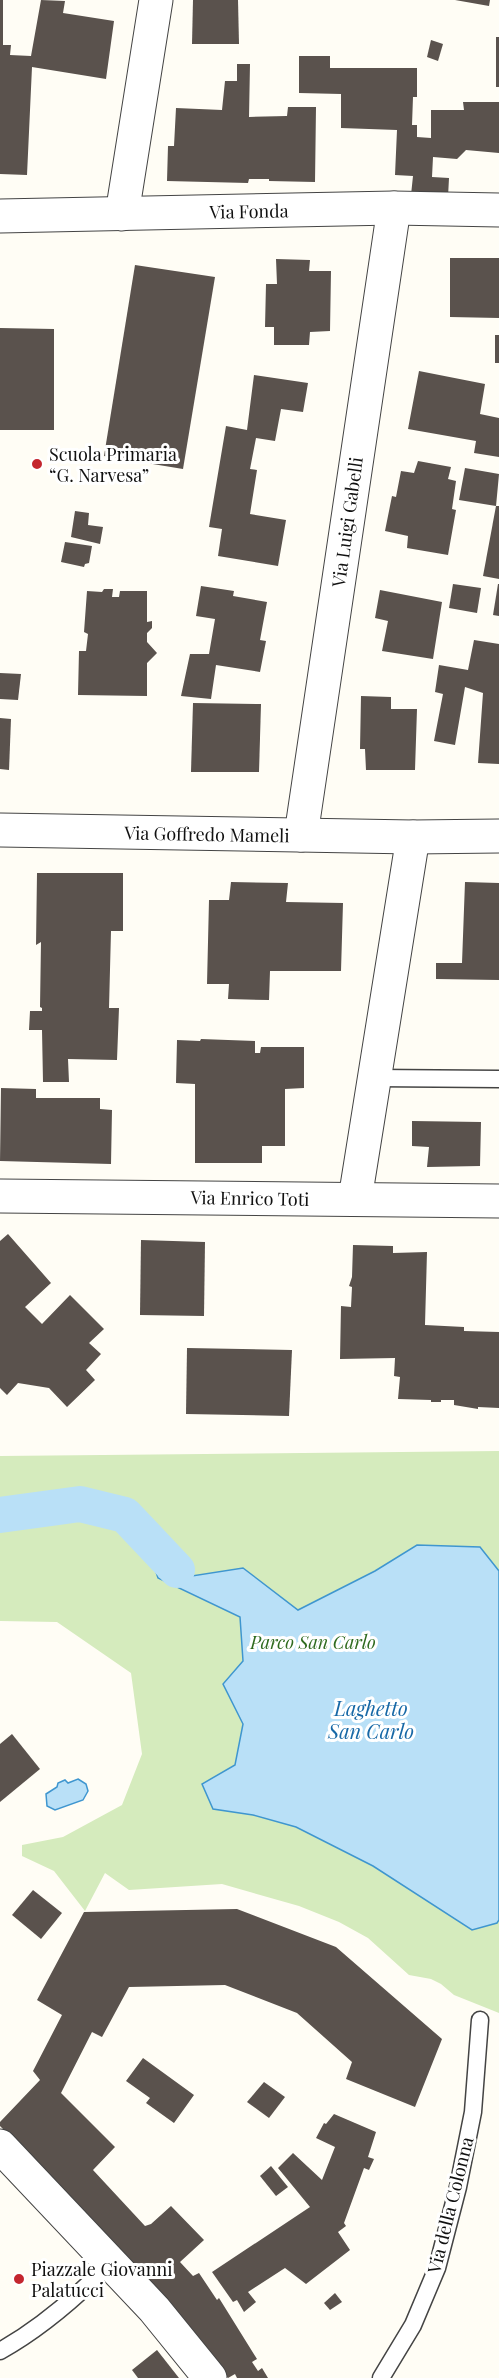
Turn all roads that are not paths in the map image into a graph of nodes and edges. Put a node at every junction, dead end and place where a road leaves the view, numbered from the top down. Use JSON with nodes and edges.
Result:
{"nodes":[{"id":1,"x":156,"y":0,"type":"edge"},
{"id":2,"x":394,"y":208,"type":"junction"},
{"id":3,"x":499,"y":210,"type":"edge"},
{"id":4,"x":122,"y":214,"type":"junction"},
{"id":5,"x":0,"y":216,"type":"edge"},
{"id":6,"x":0,"y":830,"type":"edge"},
{"id":7,"x":300,"y":835,"type":"junction"},
{"id":8,"x":499,"y":836,"type":"edge"},
{"id":9,"x":413,"y":837,"type":"junction"},
{"id":10,"x":374,"y":1078,"type":"junction"},
{"id":11,"x":499,"y":1079,"type":"edge"},
{"id":12,"x":0,"y":1196,"type":"edge"},
{"id":13,"x":355,"y":1199,"type":"junction"},
{"id":14,"x":499,"y":1201,"type":"edge"},
{"id":15,"x":480,"y":2020,"type":"dead end"},
{"id":16,"x":0,"y":2146,"type":"edge"},
{"id":17,"x":111,"y":2262,"type":"junction"},
{"id":18,"x":0,"y":2351,"type":"edge"},
{"id":19,"x":210,"y":2378,"type":"edge"},
{"id":20,"x":381,"y":2378,"type":"edge"}],
"edges":[{"from":1,"to":4,"type":"street"},
{"from":2,"to":3,"type":"street","name":"Via Fonda"},
{"from":2,"to":4,"type":"street","name":"Via Fonda"},
{"from":2,"to":7,"type":"street","name":"Via Luigi Gabelli"},
{"from":4,"to":5,"type":"street","name":"Via Fonda"},
{"from":6,"to":7,"type":"street","name":"Via Goffredo Mameli"},
{"from":7,"to":9,"type":"street","name":"Via Goffredo Mameli"},
{"from":8,"to":9,"type":"street","name":"Via Goffredo Mameli"},
{"from":9,"to":10,"type":"street"},
{"from":10,"to":11,"type":"lane"},
{"from":10,"to":13,"type":"street"},
{"from":12,"to":13,"type":"street","name":"Via Enrico Toti"},
{"from":13,"to":14,"type":"street","name":"Via Enrico Toti"},
{"from":15,"to":20,"type":"lane","name":"Via della Colonna"},
{"from":16,"to":17,"type":"street"},
{"from":17,"to":18,"type":"lane"},
{"from":17,"to":19,"type":"street"}]}
